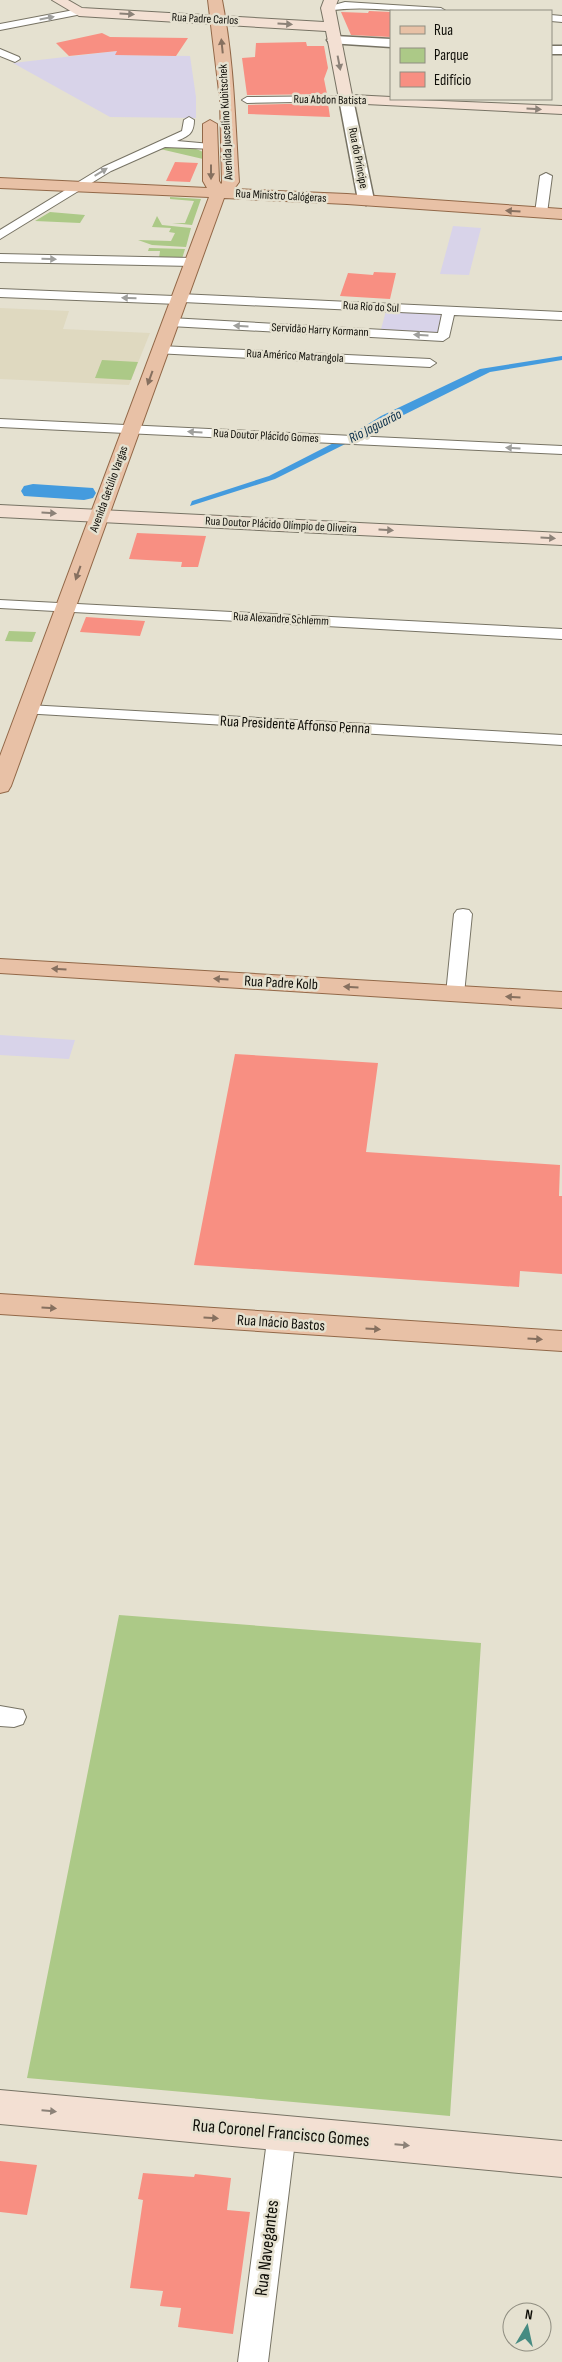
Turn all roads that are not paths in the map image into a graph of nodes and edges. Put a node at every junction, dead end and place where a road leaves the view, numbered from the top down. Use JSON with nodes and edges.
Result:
{"nodes":[{"id":1,"x":59,"y":0,"type":"edge"},
{"id":2,"x":215,"y":0,"type":"edge"},
{"id":3,"x":330,"y":4,"type":"edge"},
{"id":4,"x":422,"y":10,"type":"edge"},
{"id":5,"x":79,"y":12,"type":"junction"},
{"id":6,"x":201,"y":12,"type":"junction"},
{"id":7,"x":219,"y":20,"type":"junction"},
{"id":8,"x":0,"y":27,"type":"edge"},
{"id":9,"x":333,"y":34,"type":"junction"},
{"id":10,"x":203,"y":36,"type":"dead end"},
{"id":11,"x":390,"y":43,"type":"edge"},
{"id":12,"x":0,"y":52,"type":"edge"},
{"id":13,"x":15,"y":59,"type":"dead end"},
{"id":14,"x":346,"y":99,"type":"junction"},
{"id":15,"x":247,"y":100,"type":"dead end"},
{"id":16,"x":562,"y":110,"type":"edge"},
{"id":17,"x":210,"y":114,"type":"dead end"},
{"id":18,"x":190,"y":120,"type":"dead end"},
{"id":19,"x":158,"y":145,"type":"junction"},
{"id":20,"x":211,"y":148,"type":"junction"},
{"id":21,"x":546,"y":176,"type":"dead end"},
{"id":22,"x":0,"y":183,"type":"edge"},
{"id":23,"x":77,"y":187,"type":"junction"},
{"id":24,"x":218,"y":193,"type":"junction"},
{"id":25,"x":366,"y":200,"type":"junction"},
{"id":26,"x":541,"y":213,"type":"junction"},
{"id":27,"x":562,"y":214,"type":"edge"},
{"id":28,"x":0,"y":235,"type":"edge"},
{"id":29,"x":0,"y":258,"type":"edge"},
{"id":30,"x":192,"y":262,"type":"junction"},
{"id":31,"x":0,"y":293,"type":"edge"},
{"id":32,"x":179,"y":299,"type":"junction"},
{"id":33,"x":449,"y":311,"type":"junction"},
{"id":34,"x":562,"y":316,"type":"edge"},
{"id":35,"x":170,"y":322,"type":"junction"},
{"id":36,"x":160,"y":350,"type":"junction"},
{"id":37,"x":430,"y":363,"type":"dead end"},
{"id":38,"x":0,"y":423,"type":"edge"},
{"id":39,"x":131,"y":429,"type":"junction"},
{"id":40,"x":562,"y":450,"type":"edge"},
{"id":41,"x":0,"y":511,"type":"edge"},
{"id":42,"x":99,"y":516,"type":"junction"},
{"id":43,"x":562,"y":539,"type":"edge"},
{"id":44,"x":0,"y":604,"type":"edge"},
{"id":45,"x":66,"y":607,"type":"junction"},
{"id":46,"x":562,"y":634,"type":"edge"},
{"id":47,"x":28,"y":710,"type":"junction"},
{"id":48,"x":562,"y":740,"type":"edge"},
{"id":49,"x":5,"y":759,"type":"edge"},
{"id":50,"x":0,"y":786,"type":"edge"},
{"id":51,"x":463,"y":914,"type":"dead end"},
{"id":52,"x":0,"y":966,"type":"edge"},
{"id":53,"x":455,"y":994,"type":"junction"},
{"id":54,"x":562,"y":1000,"type":"edge"},
{"id":55,"x":0,"y":1304,"type":"edge"},
{"id":56,"x":562,"y":1341,"type":"edge"},
{"id":57,"x":0,"y":2107,"type":"edge"},
{"id":58,"x":282,"y":2133,"type":"junction"},
{"id":59,"x":562,"y":2159,"type":"edge"},
{"id":60,"x":253,"y":2362,"type":"edge"}],
"edges":[{"from":1,"to":5,"type":"main road"},
{"from":2,"to":7,"type":"main road","name":"Avenida Juscelino Kubitschek"},
{"from":3,"to":4,"type":"street"},
{"from":3,"to":9,"type":"main road","name":"Rua do Príncipe"},
{"from":5,"to":6,"type":"main road","name":"Rua Padre Carlos","one_way":true},
{"from":8,"to":5,"type":"street","one_way":true},
{"from":6,"to":7,"type":"main road","name":"Rua Padre Carlos"},
{"from":6,"to":10,"type":"main road"},
{"from":7,"to":9,"type":"main road","name":"Rua Padre Carlos","one_way":true},
{"from":24,"to":7,"type":"main road","name":"Avenida Juscelino Kubitschek","one_way":true},
{"from":9,"to":11,"type":"street"},
{"from":9,"to":14,"type":"main road","name":"Rua do Príncipe","one_way":true},
{"from":12,"to":13,"type":"street"},
{"from":14,"to":15,"type":"street","name":"Rua Abdon Batista"},
{"from":14,"to":16,"type":"main road","name":"Rua Abdon Batista","one_way":true},
{"from":14,"to":25,"type":"street","name":"Rua do Príncipe"},
{"from":17,"to":20,"type":"main road","name":"Avenida Juscelino Kubitschek"},
{"from":18,"to":19,"type":"street"},
{"from":19,"to":20,"type":"street"},
{"from":23,"to":19,"type":"street","one_way":true},
{"from":20,"to":24,"type":"main road","name":"Avenida Juscelino Kubitschek","one_way":true},
{"from":21,"to":26,"type":"street"},
{"from":22,"to":23,"type":"main road","name":"Rua Ministro Calógeras"},
{"from":23,"to":24,"type":"main road","name":"Rua Ministro Calógeras"},
{"from":23,"to":28,"type":"street"},
{"from":24,"to":25,"type":"main road","name":"Rua Ministro Calógeras"},
{"from":24,"to":30,"type":"main road","name":"Avenida Getúlio Vargas"},
{"from":26,"to":25,"type":"main road","name":"Rua Ministro Calógeras","one_way":true},
{"from":26,"to":27,"type":"main road","name":"Rua Ministro Calógeras"},
{"from":29,"to":30,"type":"street","one_way":true},
{"from":30,"to":32,"type":"main road","name":"Avenida Getúlio Vargas"},
{"from":32,"to":31,"type":"street","name":"Rua Rio do Sul","one_way":true},
{"from":32,"to":33,"type":"street","name":"Rua Rio do Sul"},
{"from":32,"to":35,"type":"main road","name":"Avenida Getúlio Vargas"},
{"from":33,"to":34,"type":"street","name":"Rua Rio do Sul"},
{"from":33,"to":35,"type":"street","name":"Servidão Harry Kormann","one_way":true},
{"from":35,"to":36,"type":"main road","name":"Avenida Getúlio Vargas"},
{"from":36,"to":37,"type":"street","name":"Rua Américo Matrangola"},
{"from":36,"to":39,"type":"main road","name":"Avenida Getúlio Vargas","one_way":true},
{"from":38,"to":39,"type":"street","name":"Rua Doutor Plácido Gomes"},
{"from":40,"to":39,"type":"street","name":"Rua Doutor Plácido Gomes","one_way":true},
{"from":39,"to":42,"type":"main road","name":"Avenida Getúlio Vargas"},
{"from":41,"to":42,"type":"main road","name":"Rua Doutor Plácido Olímpio de Oliveira","one_way":true},
{"from":42,"to":43,"type":"main road","name":"Rua Doutor Plácido Olímpio de Oliveira","one_way":true},
{"from":42,"to":45,"type":"main road","name":"Avenida Getúlio Vargas","one_way":true},
{"from":44,"to":45,"type":"street","name":"Rua Alexandre Schlemm"},
{"from":45,"to":46,"type":"street","name":"Rua Alexandre Schlemm"},
{"from":45,"to":47,"type":"main road","name":"Avenida Getúlio Vargas"},
{"from":47,"to":48,"type":"street","name":"Rua Presidente Affonso Penna"},
{"from":47,"to":49,"type":"main road","name":"Avenida Getúlio Vargas"},
{"from":49,"to":50,"type":"main road","name":"Avenida Getúlio Vargas"},
{"from":51,"to":53,"type":"street"},
{"from":53,"to":52,"type":"main road","name":"Rua Padre Kolb","one_way":true},
{"from":54,"to":53,"type":"main road","name":"Rua Padre Kolb","one_way":true},
{"from":55,"to":56,"type":"main road","name":"Rua Inácio Bastos","one_way":true},
{"from":57,"to":58,"type":"main road","name":"Rua Coronel Francisco Gomes","one_way":true},
{"from":58,"to":59,"type":"main road","name":"Rua Coronel Francisco Gomes","one_way":true},
{"from":58,"to":60,"type":"street","name":"Rua Navegantes"}]}
